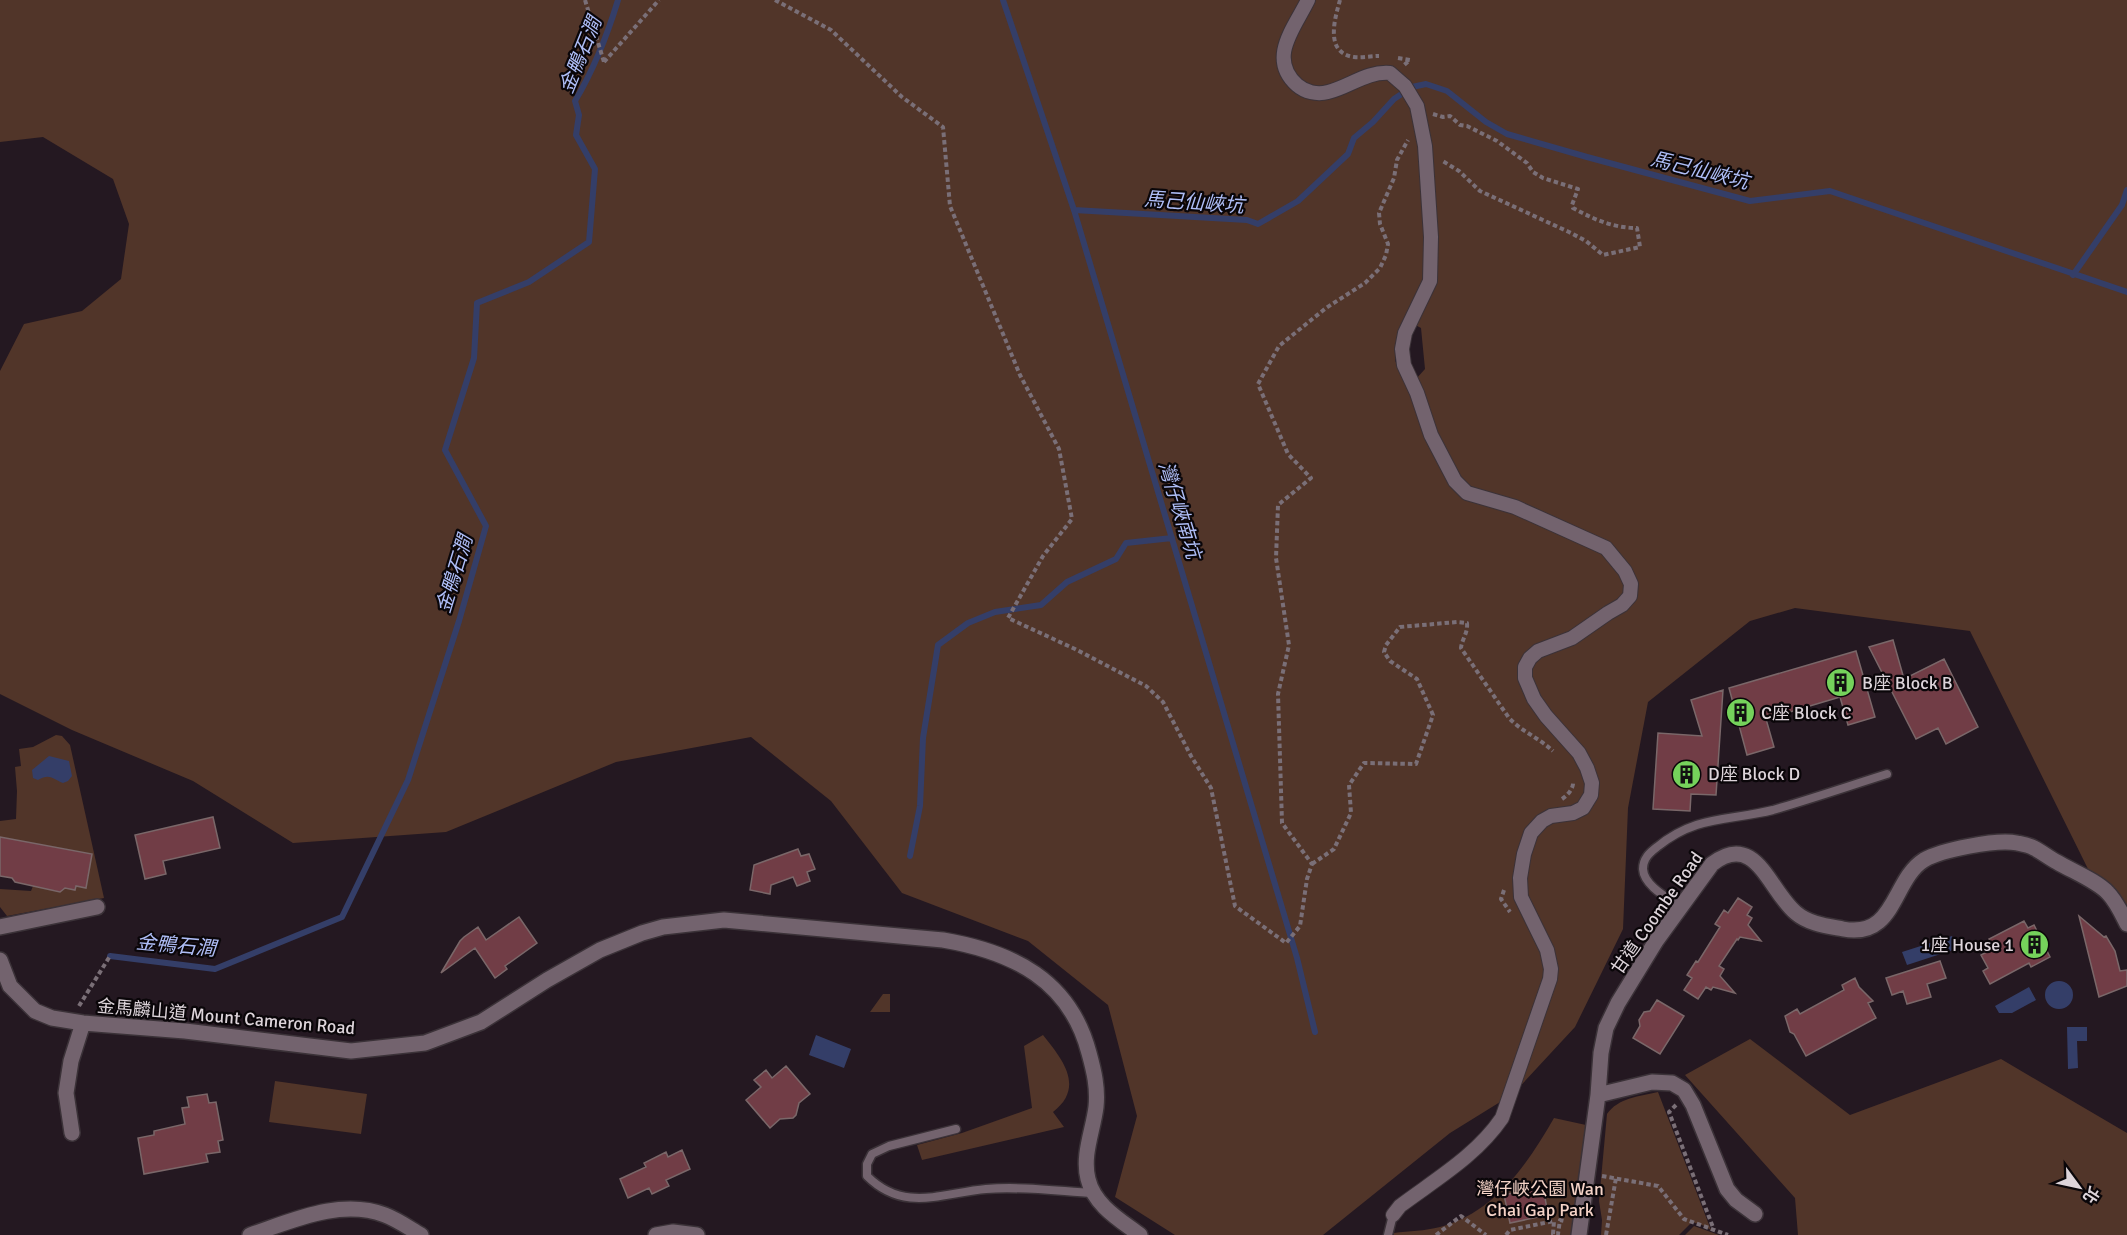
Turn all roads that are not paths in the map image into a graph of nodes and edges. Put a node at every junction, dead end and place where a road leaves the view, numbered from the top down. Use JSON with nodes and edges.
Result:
{"nodes":[{"id":1,"x":1308,"y":0,"type":"edge"},
{"id":2,"x":1887,"y":774,"type":"dead end"},
{"id":3,"x":1681,"y":906,"type":"junction"},
{"id":4,"x":97,"y":908,"type":"dead end"},
{"id":5,"x":2127,"y":924,"type":"edge"},
{"id":6,"x":0,"y":927,"type":"edge"},
{"id":7,"x":0,"y":960,"type":"edge"},
{"id":8,"x":77,"y":1022,"type":"junction"},
{"id":9,"x":1598,"y":1095,"type":"junction"},
{"id":10,"x":956,"y":1129,"type":"dead end"},
{"id":11,"x":72,"y":1133,"type":"dead end"},
{"id":12,"x":1093,"y":1193,"type":"junction"},
{"id":13,"x":1755,"y":1214,"type":"dead end"},
{"id":14,"x":1393,"y":1215,"type":"joint"},
{"id":15,"x":250,"y":1235,"type":"edge"},
{"id":16,"x":421,"y":1235,"type":"edge"},
{"id":17,"x":656,"y":1235,"type":"edge"},
{"id":18,"x":697,"y":1235,"type":"edge"},
{"id":19,"x":1140,"y":1235,"type":"edge"},
{"id":20,"x":1388,"y":1235,"type":"edge"},
{"id":21,"x":1579,"y":1235,"type":"edge"}],
"edges":[{"from":1,"to":14,"type":"street"},
{"from":2,"to":3,"type":"lane"},
{"from":3,"to":5,"type":"street","name":"甘道 Coombe Road"},
{"from":3,"to":9,"type":"street","name":"甘道 Coombe Road"},
{"from":4,"to":6,"type":"street"},
{"from":7,"to":8,"type":"street","name":"金馬麟山道 Mount Cameron Road"},
{"from":8,"to":11,"type":"street"},
{"from":8,"to":12,"type":"street","name":"金馬麟山道 Mount Cameron Road"},
{"from":9,"to":13,"type":"street"},
{"from":9,"to":21,"type":"street","name":"甘道 Coombe Road"},
{"from":10,"to":12,"type":"lane"},
{"from":12,"to":19,"type":"street"},
{"from":14,"to":20,"type":"lane"},
{"from":15,"to":16,"type":"street"},
{"from":17,"to":18,"type":"street"}]}
